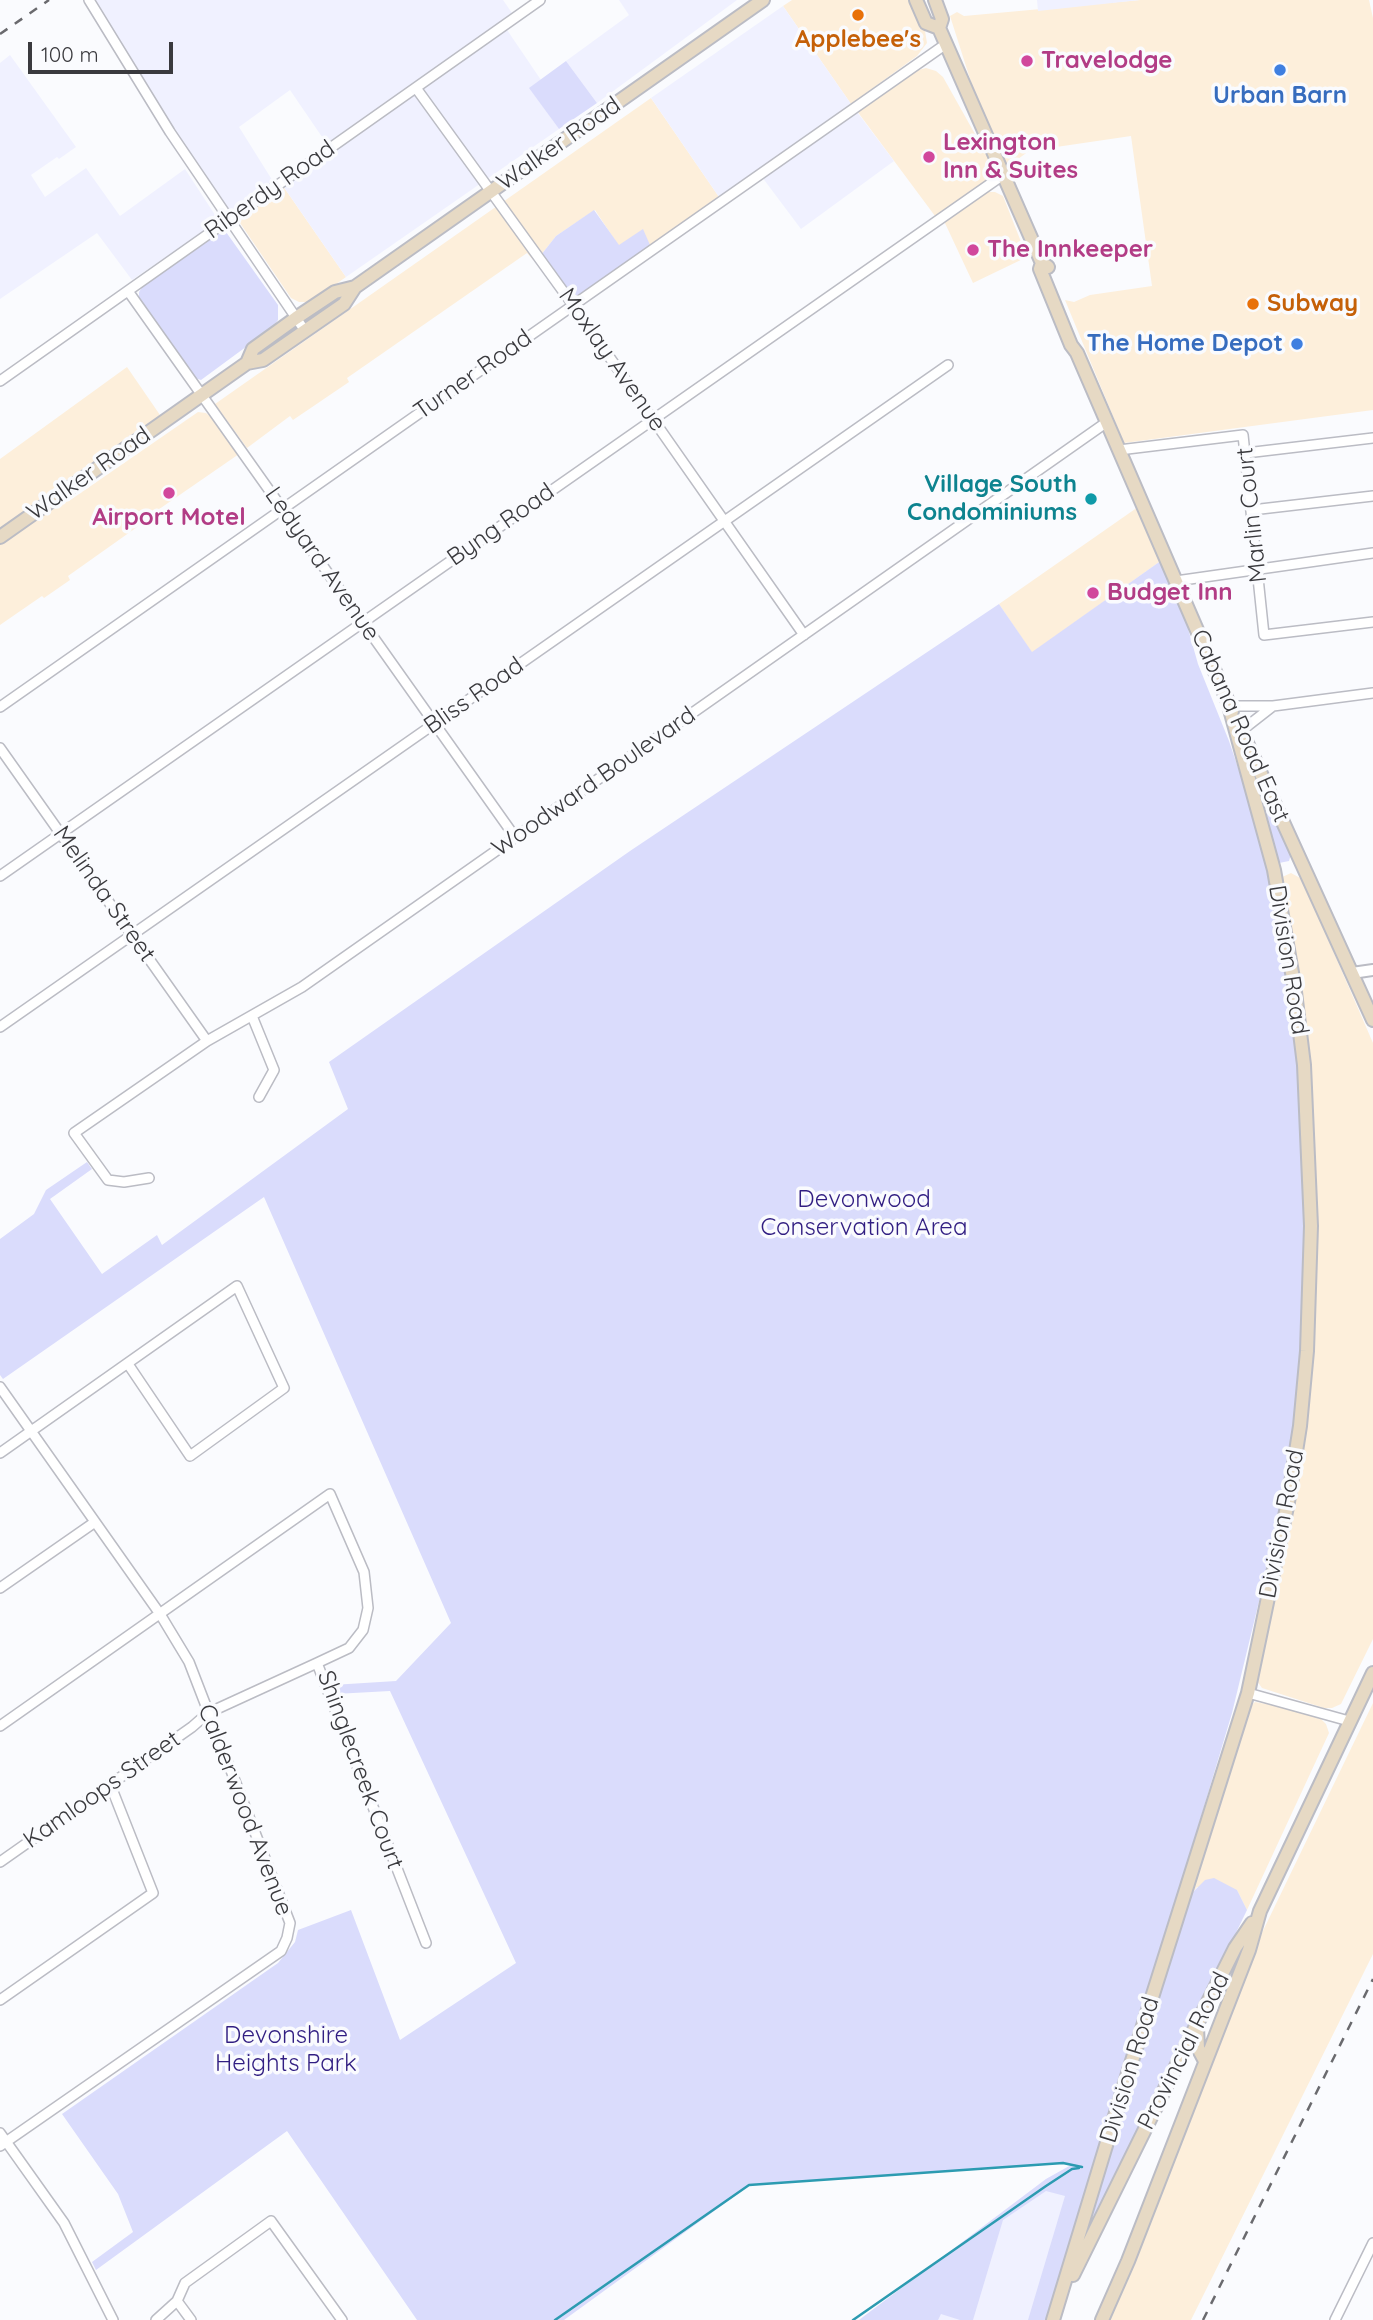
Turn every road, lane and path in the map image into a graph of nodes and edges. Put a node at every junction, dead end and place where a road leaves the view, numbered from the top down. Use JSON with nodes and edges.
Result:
{"nodes":[{"id":1,"x":89,"y":0,"type":"edge"},
{"id":2,"x":540,"y":0,"type":"edge"},
{"id":3,"x":763,"y":0,"type":"edge"},
{"id":4,"x":916,"y":0,"type":"edge"},
{"id":5,"x":934,"y":0,"type":"edge"},
{"id":6,"x":939,"y":28,"type":"junction"},
{"id":7,"x":946,"y":44,"type":"junction"},
{"id":8,"x":416,"y":88,"type":"junction"},
{"id":9,"x":1003,"y":175,"type":"junction"},
{"id":10,"x":491,"y":192,"type":"junction"},
{"id":11,"x":229,"y":220,"type":"junction"},
{"id":12,"x":355,"y":287,"type":"junction"},
{"id":13,"x":128,"y":290,"type":"junction"},
{"id":14,"x":573,"y":305,"type":"junction"},
{"id":15,"x":296,"y":318,"type":"junction"},
{"id":16,"x":305,"y":331,"type":"junction"},
{"id":17,"x":247,"y":363,"type":"junction"},
{"id":18,"x":948,"y":365,"type":"dead end"},
{"id":19,"x":0,"y":381,"type":"edge"},
{"id":20,"x":202,"y":395,"type":"junction"},
{"id":21,"x":653,"y":419,"type":"junction"},
{"id":22,"x":1107,"y":422,"type":"junction"},
{"id":23,"x":1373,"y":438,"type":"edge"},
{"id":24,"x":1119,"y":450,"type":"junction"},
{"id":25,"x":1246,"y":453,"type":"junction"},
{"id":26,"x":1373,"y":496,"type":"edge"},
{"id":27,"x":283,"y":509,"type":"junction"},
{"id":28,"x":1252,"y":510,"type":"junction"},
{"id":29,"x":724,"y":521,"type":"junction"},
{"id":30,"x":0,"y":537,"type":"edge"},
{"id":31,"x":1373,"y":553,"type":"edge"},
{"id":32,"x":1258,"y":569,"type":"junction"},
{"id":33,"x":1176,"y":580,"type":"junction"},
{"id":34,"x":363,"y":622,"type":"junction"},
{"id":35,"x":1373,"y":622,"type":"edge"},
{"id":36,"x":804,"y":635,"type":"junction"},
{"id":37,"x":1373,"y":693,"type":"edge"},
{"id":38,"x":1229,"y":706,"type":"junction"},
{"id":39,"x":1273,"y":706,"type":"junction"},
{"id":40,"x":0,"y":708,"type":"edge"},
{"id":41,"x":435,"y":723,"type":"junction"},
{"id":42,"x":1241,"y":731,"type":"junction"},
{"id":43,"x":0,"y":748,"type":"edge"},
{"id":44,"x":61,"y":833,"type":"junction"},
{"id":45,"x":515,"y":837,"type":"junction"},
{"id":46,"x":0,"y":876,"type":"edge"},
{"id":47,"x":132,"y":935,"type":"junction"},
{"id":48,"x":1373,"y":970,"type":"edge"},
{"id":49,"x":1352,"y":973,"type":"junction"},
{"id":50,"x":252,"y":1016,"type":"junction"},
{"id":51,"x":1373,"y":1020,"type":"edge"},
{"id":52,"x":0,"y":1027,"type":"edge"},
{"id":53,"x":207,"y":1041,"type":"junction"},
{"id":54,"x":259,"y":1097,"type":"dead end"},
{"id":55,"x":149,"y":1178,"type":"dead end"},
{"id":56,"x":128,"y":1364,"type":"junction"},
{"id":57,"x":0,"y":1387,"type":"edge"},
{"id":58,"x":31,"y":1431,"type":"junction"},
{"id":59,"x":0,"y":1453,"type":"edge"},
{"id":60,"x":95,"y":1522,"type":"junction"},
{"id":61,"x":0,"y":1588,"type":"edge"},
{"id":62,"x":160,"y":1614,"type":"junction"},
{"id":63,"x":317,"y":1664,"type":"junction"},
{"id":64,"x":1373,"y":1673,"type":"edge"},
{"id":65,"x":1248,"y":1693,"type":"junction"},
{"id":66,"x":208,"y":1713,"type":"junction"},
{"id":67,"x":1349,"y":1721,"type":"junction"},
{"id":68,"x":0,"y":1726,"type":"edge"},
{"id":69,"x":110,"y":1784,"type":"junction"},
{"id":70,"x":0,"y":1862,"type":"edge"},
{"id":71,"x":1260,"y":1911,"type":"junction"},
{"id":72,"x":426,"y":1943,"type":"dead end"},
{"id":73,"x":0,"y":2000,"type":"edge"},
{"id":74,"x":1197,"y":2024,"type":"junction"},
{"id":75,"x":1205,"y":2061,"type":"junction"},
{"id":76,"x":0,"y":2133,"type":"edge"},
{"id":77,"x":3,"y":2144,"type":"edge"},
{"id":78,"x":1373,"y":2243,"type":"edge"},
{"id":79,"x":1370,"y":2257,"type":"edge"},
{"id":80,"x":177,"y":2301,"type":"junction"},
{"id":81,"x":1055,"y":2314,"type":"edge"},
{"id":82,"x":113,"y":2320,"type":"edge"},
{"id":83,"x":156,"y":2320,"type":"edge"},
{"id":84,"x":191,"y":2320,"type":"edge"},
{"id":85,"x":342,"y":2320,"type":"edge"},
{"id":86,"x":1102,"y":2320,"type":"edge"},
{"id":87,"x":1335,"y":2320,"type":"edge"}],
"edges":[{"from":1,"to":11,"type":"street"},
{"from":2,"to":8,"type":"street","name":"Riberdy Road"},
{"from":3,"to":10,"type":"main road","name":"Walker Road"},
{"from":4,"to":6,"type":"main road","name":"Cabana Road East"},
{"from":5,"to":6,"type":"main road","name":"Cabana Road East"},
{"from":6,"to":7,"type":"main road","name":"Cabana Road East"},
{"from":7,"to":9,"type":"main road","name":"Cabana Road East"},
{"from":7,"to":14,"type":"street","name":"Turner Road"},
{"from":8,"to":10,"type":"street","name":"Moxlay Avenue"},
{"from":8,"to":11,"type":"street","name":"Riberdy Road"},
{"from":9,"to":21,"type":"street","name":"Byng Road"},
{"from":9,"to":22,"type":"main road","name":"Cabana Road East"},
{"from":10,"to":12,"type":"main road","name":"Walker Road"},
{"from":10,"to":14,"type":"street","name":"Moxlay Avenue"},
{"from":11,"to":13,"type":"street","name":"Riberdy Road"},
{"from":11,"to":15,"type":"street"},
{"from":12,"to":15,"type":"main road","name":"Walker Road"},
{"from":12,"to":16,"type":"main road","name":"Walker Road"},
{"from":13,"to":19,"type":"street","name":"Riberdy Road"},
{"from":13,"to":20,"type":"street","name":"Ledyard Avenue"},
{"from":14,"to":21,"type":"street","name":"Moxlay Avenue"},
{"from":14,"to":27,"type":"street","name":"Turner Road"},
{"from":15,"to":16,"type":"street"},
{"from":15,"to":17,"type":"main road","name":"Walker Road"},
{"from":16,"to":17,"type":"main road","name":"Walker Road"},
{"from":17,"to":20,"type":"main road","name":"Walker Road"},
{"from":18,"to":29,"type":"street","name":"Bliss Road"},
{"from":20,"to":27,"type":"street","name":"Ledyard Avenue"},
{"from":20,"to":30,"type":"main road","name":"Walker Road"},
{"from":21,"to":29,"type":"street","name":"Moxlay Avenue"},
{"from":21,"to":34,"type":"street","name":"Byng Road"},
{"from":22,"to":24,"type":"main road","name":"Cabana Road East"},
{"from":22,"to":36,"type":"street","name":"Woodward Boulevard"},
{"from":23,"to":25,"type":"street"},
{"from":24,"to":25,"type":"street","name":"Marlin Court"},
{"from":24,"to":33,"type":"main road","name":"Cabana Road East"},
{"from":25,"to":28,"type":"street","name":"Marlin Court"},
{"from":26,"to":28,"type":"street"},
{"from":27,"to":34,"type":"street","name":"Ledyard Avenue"},
{"from":27,"to":40,"type":"street","name":"Turner Road"},
{"from":28,"to":32,"type":"street","name":"Marlin Court"},
{"from":29,"to":36,"type":"street","name":"Moxlay Avenue"},
{"from":29,"to":41,"type":"street","name":"Bliss Road"},
{"from":31,"to":32,"type":"street"},
{"from":32,"to":33,"type":"street"},
{"from":32,"to":35,"type":"street","name":"Marlin Court"},
{"from":33,"to":38,"type":"main road","name":"Cabana Road East"},
{"from":34,"to":41,"type":"street","name":"Ledyard Avenue"},
{"from":34,"to":44,"type":"street","name":"Byng Road"},
{"from":36,"to":45,"type":"street","name":"Woodward Boulevard"},
{"from":37,"to":39,"type":"street"},
{"from":38,"to":39,"type":"street"},
{"from":38,"to":42,"type":"main road","name":"Cabana Road East"},
{"from":38,"to":65,"type":"main road","name":"Division Road"},
{"from":39,"to":42,"type":"street"},
{"from":41,"to":45,"type":"street","name":"Ledyard Avenue"},
{"from":41,"to":47,"type":"street","name":"Bliss Road"},
{"from":42,"to":49,"type":"main road","name":"Cabana Road East"},
{"from":43,"to":44,"type":"street","name":"Melinda Street"},
{"from":44,"to":46,"type":"street","name":"Byng Road"},
{"from":44,"to":47,"type":"street","name":"Melinda Street"},
{"from":45,"to":50,"type":"street","name":"Woodward Boulevard"},
{"from":47,"to":52,"type":"street","name":"Bliss Road"},
{"from":47,"to":53,"type":"street","name":"Melinda Street"},
{"from":48,"to":49,"type":"street"},
{"from":49,"to":51,"type":"main road","name":"Cabana Road East"},
{"from":50,"to":53,"type":"street","name":"Woodward Boulevard"},
{"from":50,"to":54,"type":"street"},
{"from":53,"to":55,"type":"street","name":"Woodward Boulevard"},
{"from":56,"to":56,"type":"street"},
{"from":56,"to":58,"type":"street"},
{"from":57,"to":58,"type":"street","name":"Calderwood Avenue"},
{"from":58,"to":59,"type":"street"},
{"from":58,"to":60,"type":"street","name":"Calderwood Avenue"},
{"from":60,"to":61,"type":"street"},
{"from":60,"to":62,"type":"street","name":"Calderwood Avenue"},
{"from":62,"to":63,"type":"street","name":"Shinglecreek Court"},
{"from":62,"to":66,"type":"street","name":"Calderwood Avenue"},
{"from":62,"to":68,"type":"street"},
{"from":63,"to":66,"type":"street","name":"Kamloops Street"},
{"from":63,"to":72,"type":"street","name":"Shinglecreek Court"},
{"from":64,"to":67,"type":"main road","name":"Provincial Road"},
{"from":65,"to":67,"type":"street"},
{"from":65,"to":81,"type":"main road","name":"Division Road"},
{"from":66,"to":69,"type":"street","name":"Kamloops Street"},
{"from":66,"to":77,"type":"street","name":"Calderwood Avenue"},
{"from":67,"to":71,"type":"main road","name":"Provincial Road"},
{"from":69,"to":70,"type":"street","name":"Kamloops Street"},
{"from":69,"to":73,"type":"street"},
{"from":71,"to":74,"type":"main road","name":"Provincial Road"},
{"from":71,"to":75,"type":"main road","name":"Provincial Road"},
{"from":74,"to":75,"type":"main road"},
{"from":74,"to":81,"type":"main road","name":"Provincial Road"},
{"from":75,"to":86,"type":"main road","name":"Provincial Road"},
{"from":76,"to":77,"type":"street"},
{"from":77,"to":82,"type":"street"},
{"from":78,"to":79,"type":"street"},
{"from":79,"to":87,"type":"street"},
{"from":80,"to":83,"type":"street"},
{"from":80,"to":84,"type":"street"},
{"from":80,"to":85,"type":"street"}]}
